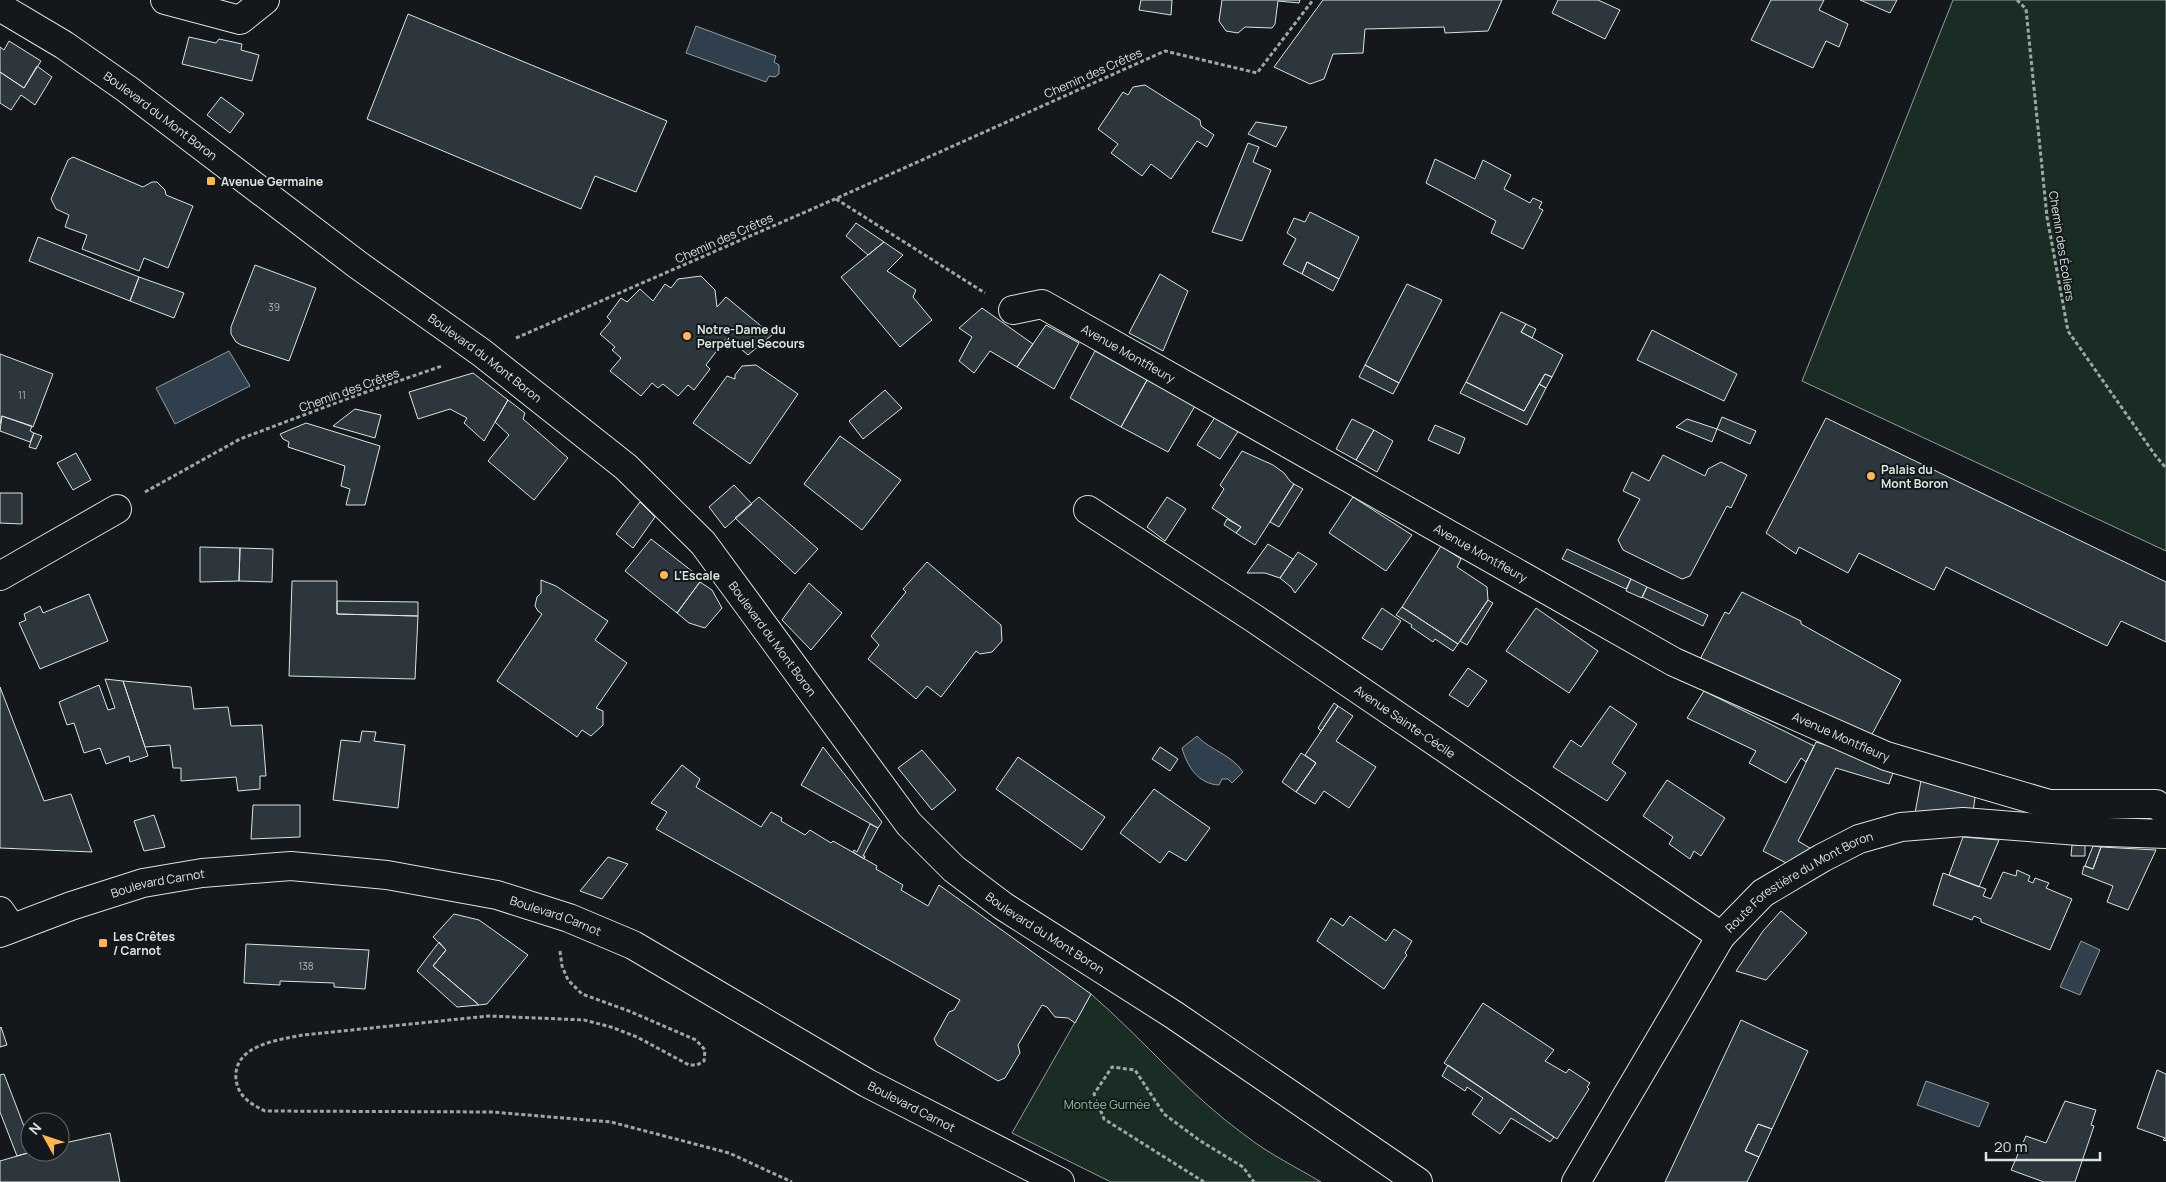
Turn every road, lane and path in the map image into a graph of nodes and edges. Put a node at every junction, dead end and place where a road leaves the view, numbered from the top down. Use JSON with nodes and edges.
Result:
{"nodes":[{"id":1,"x":165,"y":0,"type":"edge"},
{"id":2,"x":265,"y":0,"type":"edge"},
{"id":3,"x":1313,"y":0,"type":"edge"},
{"id":4,"x":2017,"y":0,"type":"edge"},
{"id":5,"x":0,"y":7,"type":"edge"},
{"id":6,"x":835,"y":199,"type":"junction"},
{"id":7,"x":1013,"y":310,"type":"joint"},
{"id":8,"x":482,"y":353,"type":"junction"},
{"id":9,"x":2166,"y":468,"type":"edge"},
{"id":10,"x":117,"y":509,"type":"joint"},
{"id":11,"x":1088,"y":510,"type":"dead end"},
{"id":12,"x":0,"y":576,"type":"edge"},
{"id":13,"x":2166,"y":812,"type":"edge"},
{"id":14,"x":2166,"y":834,"type":"edge"},
{"id":15,"x":569,"y":918,"type":"junction"},
{"id":16,"x":4,"y":924,"type":"edge"},
{"id":17,"x":1721,"y":936,"type":"junction"},
{"id":18,"x":792,"y":1182,"type":"edge"},
{"id":19,"x":1060,"y":1182,"type":"edge"},
{"id":20,"x":1204,"y":1182,"type":"edge"},
{"id":21,"x":1254,"y":1182,"type":"edge"},
{"id":22,"x":1418,"y":1182,"type":"edge"},
{"id":23,"x":1576,"y":1182,"type":"edge"}],
"edges":[{"from":1,"to":2,"type":"street"},
{"from":3,"to":6,"type":"path","name":"Chemin des Crêtes"},
{"from":4,"to":9,"type":"path","name":"Chemin des Écoliers"},
{"from":5,"to":8,"type":"street","name":"Boulevard du Mont Boron"},
{"from":6,"to":7,"type":"path"},
{"from":6,"to":8,"type":"path","name":"Chemin des Crêtes"},
{"from":7,"to":13,"type":"street","name":"Avenue Montfleury"},
{"from":8,"to":10,"type":"path","name":"Chemin des Crêtes"},
{"from":8,"to":22,"type":"street","name":"Boulevard du Mont Boron"},
{"from":10,"to":12,"type":"street"},
{"from":11,"to":17,"type":"street","name":"Avenue Sainte-Cécile"},
{"from":14,"to":17,"type":"street","name":"Route Forestière du Mont Boron"},
{"from":15,"to":16,"type":"street","name":"Boulevard Carnot"},
{"from":15,"to":18,"type":"path"},
{"from":15,"to":19,"type":"street","name":"Boulevard Carnot"},
{"from":17,"to":23,"type":"street","name":"Route Forestière du Mont Boron"},
{"from":20,"to":21,"type":"path"}]}
